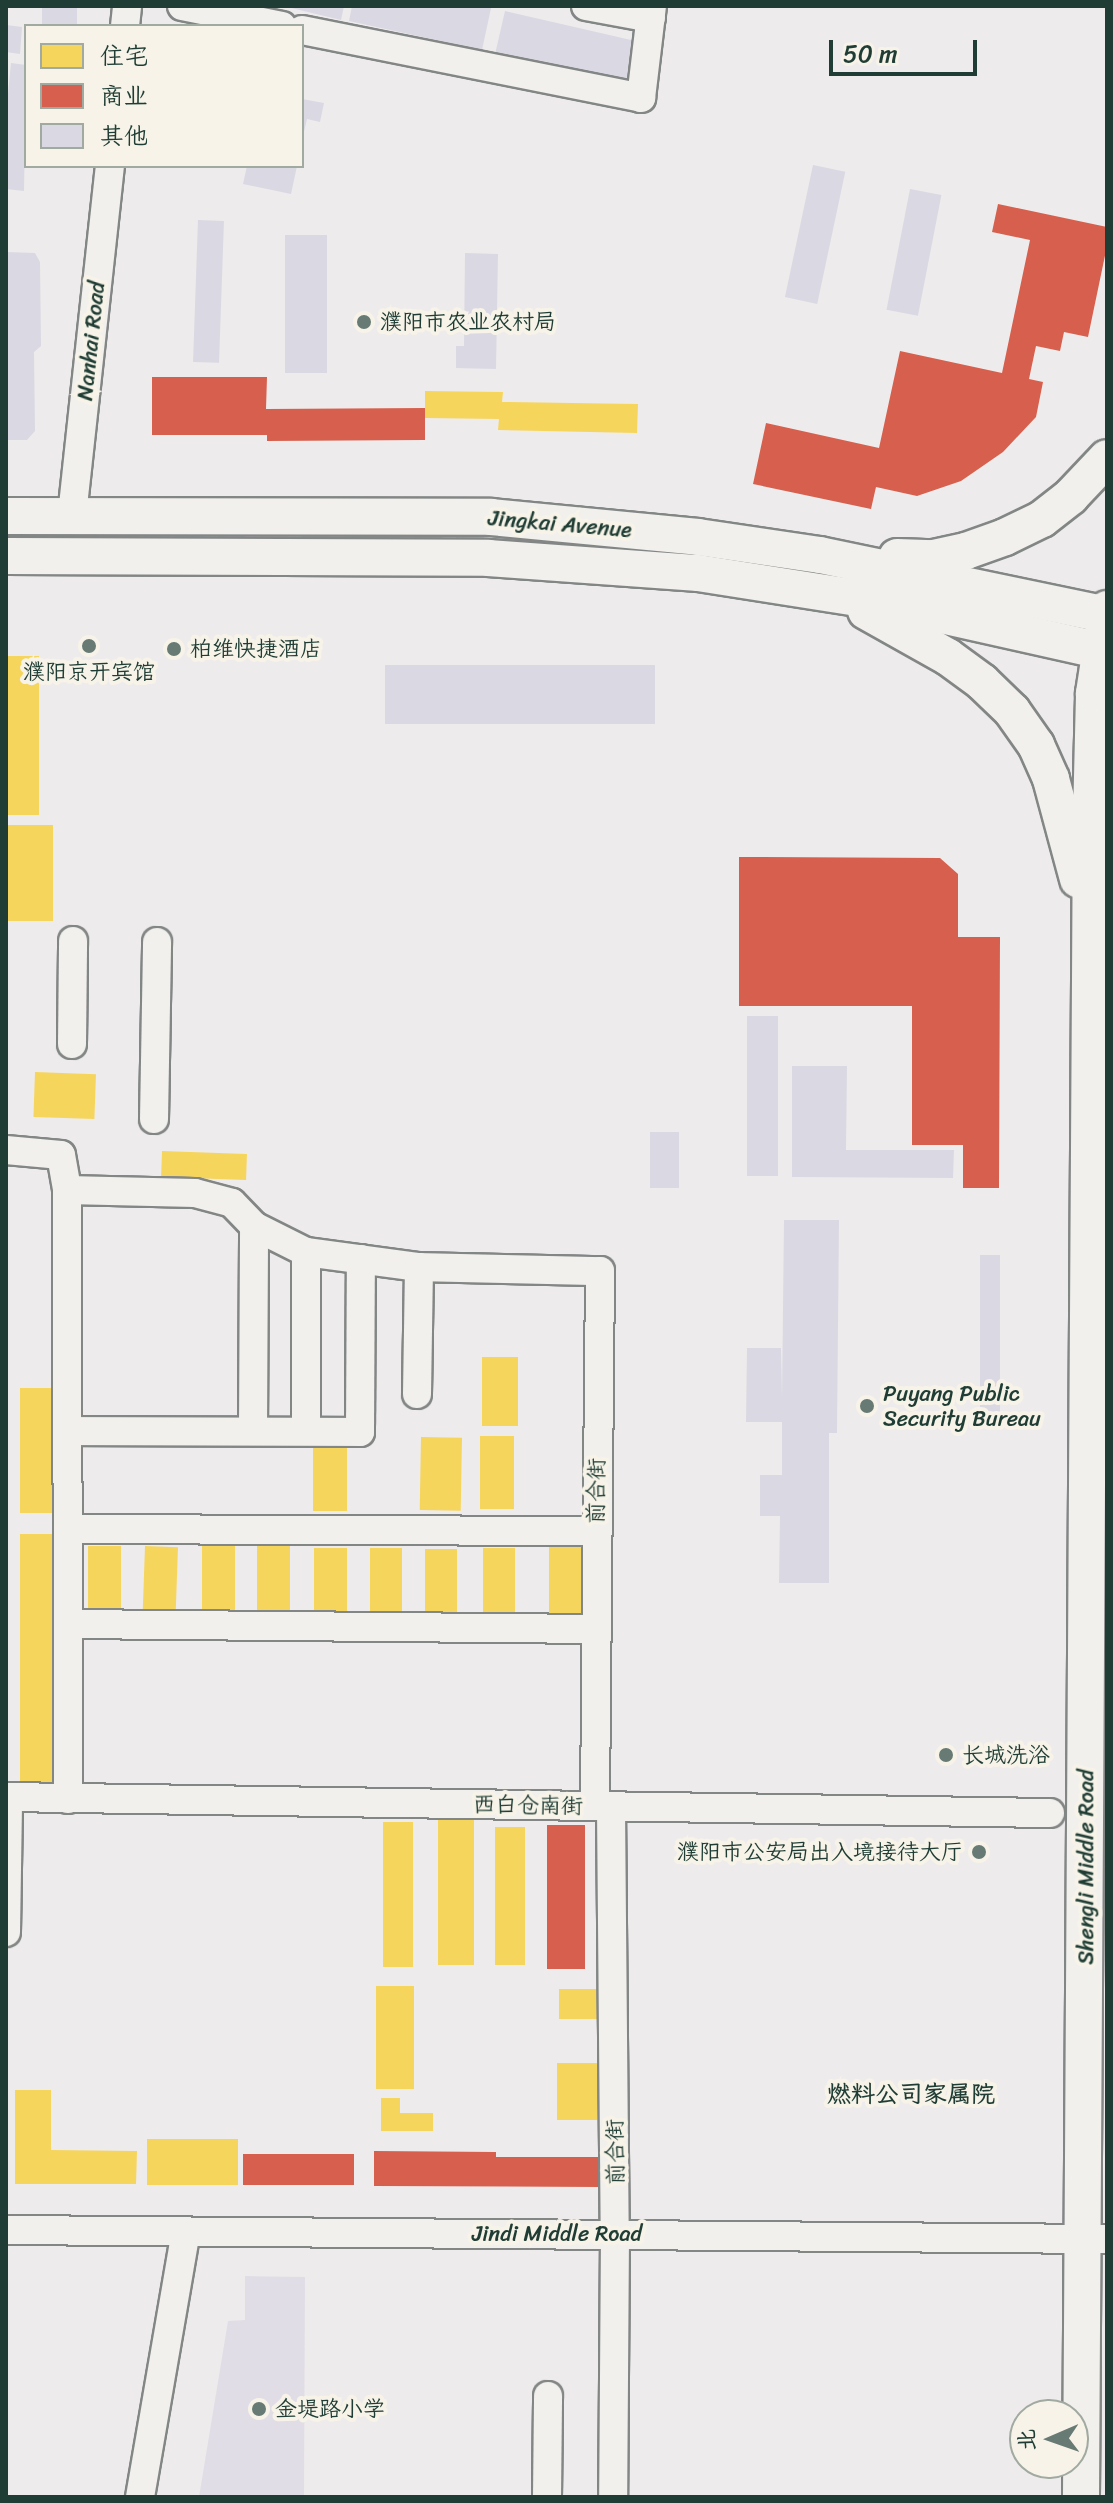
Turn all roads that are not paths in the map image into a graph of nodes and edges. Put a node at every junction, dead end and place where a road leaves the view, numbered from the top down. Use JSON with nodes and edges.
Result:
{"nodes":[{"id":1,"x":182,"y":6,"type":"edge"},
{"id":2,"x":586,"y":6,"type":"edge"},
{"id":3,"x":652,"y":12,"type":"edge"},
{"id":4,"x":272,"y":24,"type":"edge"},
{"id":5,"x":304,"y":30,"type":"edge"},
{"id":6,"x":110,"y":168,"type":"edge"},
{"id":7,"x":1107,"y":458,"type":"edge"},
{"id":8,"x":72,"y":515,"type":"junction"},
{"id":9,"x":6,"y":516,"type":"edge"},
{"id":10,"x":820,"y":555,"type":"junction"},
{"id":11,"x":6,"y":556,"type":"edge"},
{"id":12,"x":833,"y":593,"type":"junction"},
{"id":13,"x":1107,"y":613,"type":"edge"},
{"id":14,"x":1103,"y":651,"type":"edge"},
{"id":15,"x":73,"y":941,"type":"dead end"},
{"id":16,"x":157,"y":942,"type":"dead end"},
{"id":17,"x":1092,"y":966,"type":"junction"},
{"id":18,"x":72,"y":1044,"type":"dead end"},
{"id":19,"x":154,"y":1119,"type":"dead end"},
{"id":20,"x":6,"y":1150,"type":"edge"},
{"id":21,"x":67,"y":1190,"type":"junction"},
{"id":22,"x":254,"y":1226,"type":"junction"},
{"id":23,"x":306,"y":1252,"type":"junction"},
{"id":24,"x":361,"y":1259,"type":"junction"},
{"id":25,"x":419,"y":1267,"type":"junction"},
{"id":26,"x":417,"y":1394,"type":"dead end"},
{"id":27,"x":67,"y":1431,"type":"junction"},
{"id":28,"x":253,"y":1431,"type":"junction"},
{"id":29,"x":306,"y":1431,"type":"junction"},
{"id":30,"x":68,"y":1529,"type":"junction"},
{"id":31,"x":595,"y":1531,"type":"junction"},
{"id":32,"x":68,"y":1624,"type":"junction"},
{"id":33,"x":595,"y":1629,"type":"junction"},
{"id":34,"x":7,"y":1797,"type":"edge"},
{"id":35,"x":68,"y":1799,"type":"junction"},
{"id":36,"x":603,"y":1806,"type":"junction"},
{"id":37,"x":1050,"y":1813,"type":"dead end"},
{"id":38,"x":6,"y":1932,"type":"edge"},
{"id":39,"x":6,"y":2230,"type":"edge"},
{"id":40,"x":186,"y":2232,"type":"junction"},
{"id":41,"x":615,"y":2235,"type":"junction"},
{"id":42,"x":1095,"y":2239,"type":"edge"},
{"id":43,"x":548,"y":2396,"type":"dead end"},
{"id":44,"x":140,"y":2497,"type":"edge"},
{"id":45,"x":547,"y":2497,"type":"edge"},
{"id":46,"x":613,"y":2497,"type":"edge"},
{"id":47,"x":1081,"y":2497,"type":"edge"}],
"edges":[{"from":1,"to":4,"type":"street"},
{"from":2,"to":3,"type":"street"},
{"from":3,"to":5,"type":"street"},
{"from":6,"to":8,"type":"street","name":"Nanhai Road"},
{"from":7,"to":10,"type":"main road"},
{"from":8,"to":9,"type":"main road","name":"Jingkai Avenue"},
{"from":8,"to":10,"type":"main road","name":"Jingkai Avenue"},
{"from":10,"to":13,"type":"main road","name":"Jingkai Avenue"},
{"from":11,"to":12,"type":"main road","name":"Jingkai Avenue"},
{"from":12,"to":14,"type":"main road","name":"Jingkai Avenue"},
{"from":12,"to":17,"type":"main road"},
{"from":13,"to":14,"type":"main road","name":"Shengli Middle Road"},
{"from":14,"to":17,"type":"main road","name":"Shengli Middle Road"},
{"from":15,"to":18,"type":"street"},
{"from":16,"to":19,"type":"street"},
{"from":17,"to":42,"type":"main road","name":"Shengli Middle Road"},
{"from":20,"to":21,"type":"street"},
{"from":21,"to":22,"type":"street"},
{"from":21,"to":27,"type":"street"},
{"from":22,"to":23,"type":"street"},
{"from":22,"to":28,"type":"street"},
{"from":23,"to":24,"type":"street"},
{"from":23,"to":29,"type":"street"},
{"from":24,"to":25,"type":"street"},
{"from":24,"to":29,"type":"street"},
{"from":25,"to":26,"type":"street"},
{"from":25,"to":31,"type":"street","name":"前合街"},
{"from":27,"to":28,"type":"street"},
{"from":27,"to":30,"type":"street"},
{"from":28,"to":29,"type":"street"},
{"from":30,"to":31,"type":"street"},
{"from":30,"to":32,"type":"street"},
{"from":31,"to":33,"type":"street","name":"前合街"},
{"from":32,"to":33,"type":"street"},
{"from":32,"to":35,"type":"street"},
{"from":33,"to":36,"type":"street","name":"前合街"},
{"from":34,"to":35,"type":"street","name":"西白仓南街"},
{"from":34,"to":38,"type":"street"},
{"from":35,"to":36,"type":"street","name":"西白仓南街"},
{"from":36,"to":37,"type":"street","name":"西白仓南街"},
{"from":36,"to":41,"type":"street","name":"前合街"},
{"from":39,"to":40,"type":"street","name":"Jindi Middle Road"},
{"from":40,"to":41,"type":"street","name":"Jindi Middle Road"},
{"from":40,"to":44,"type":"street"},
{"from":41,"to":42,"type":"street","name":"Jindi Middle Road"},
{"from":41,"to":46,"type":"street","name":"前合街"},
{"from":42,"to":47,"type":"main road","name":"Shengli Middle Road"},
{"from":43,"to":45,"type":"street"}]}
